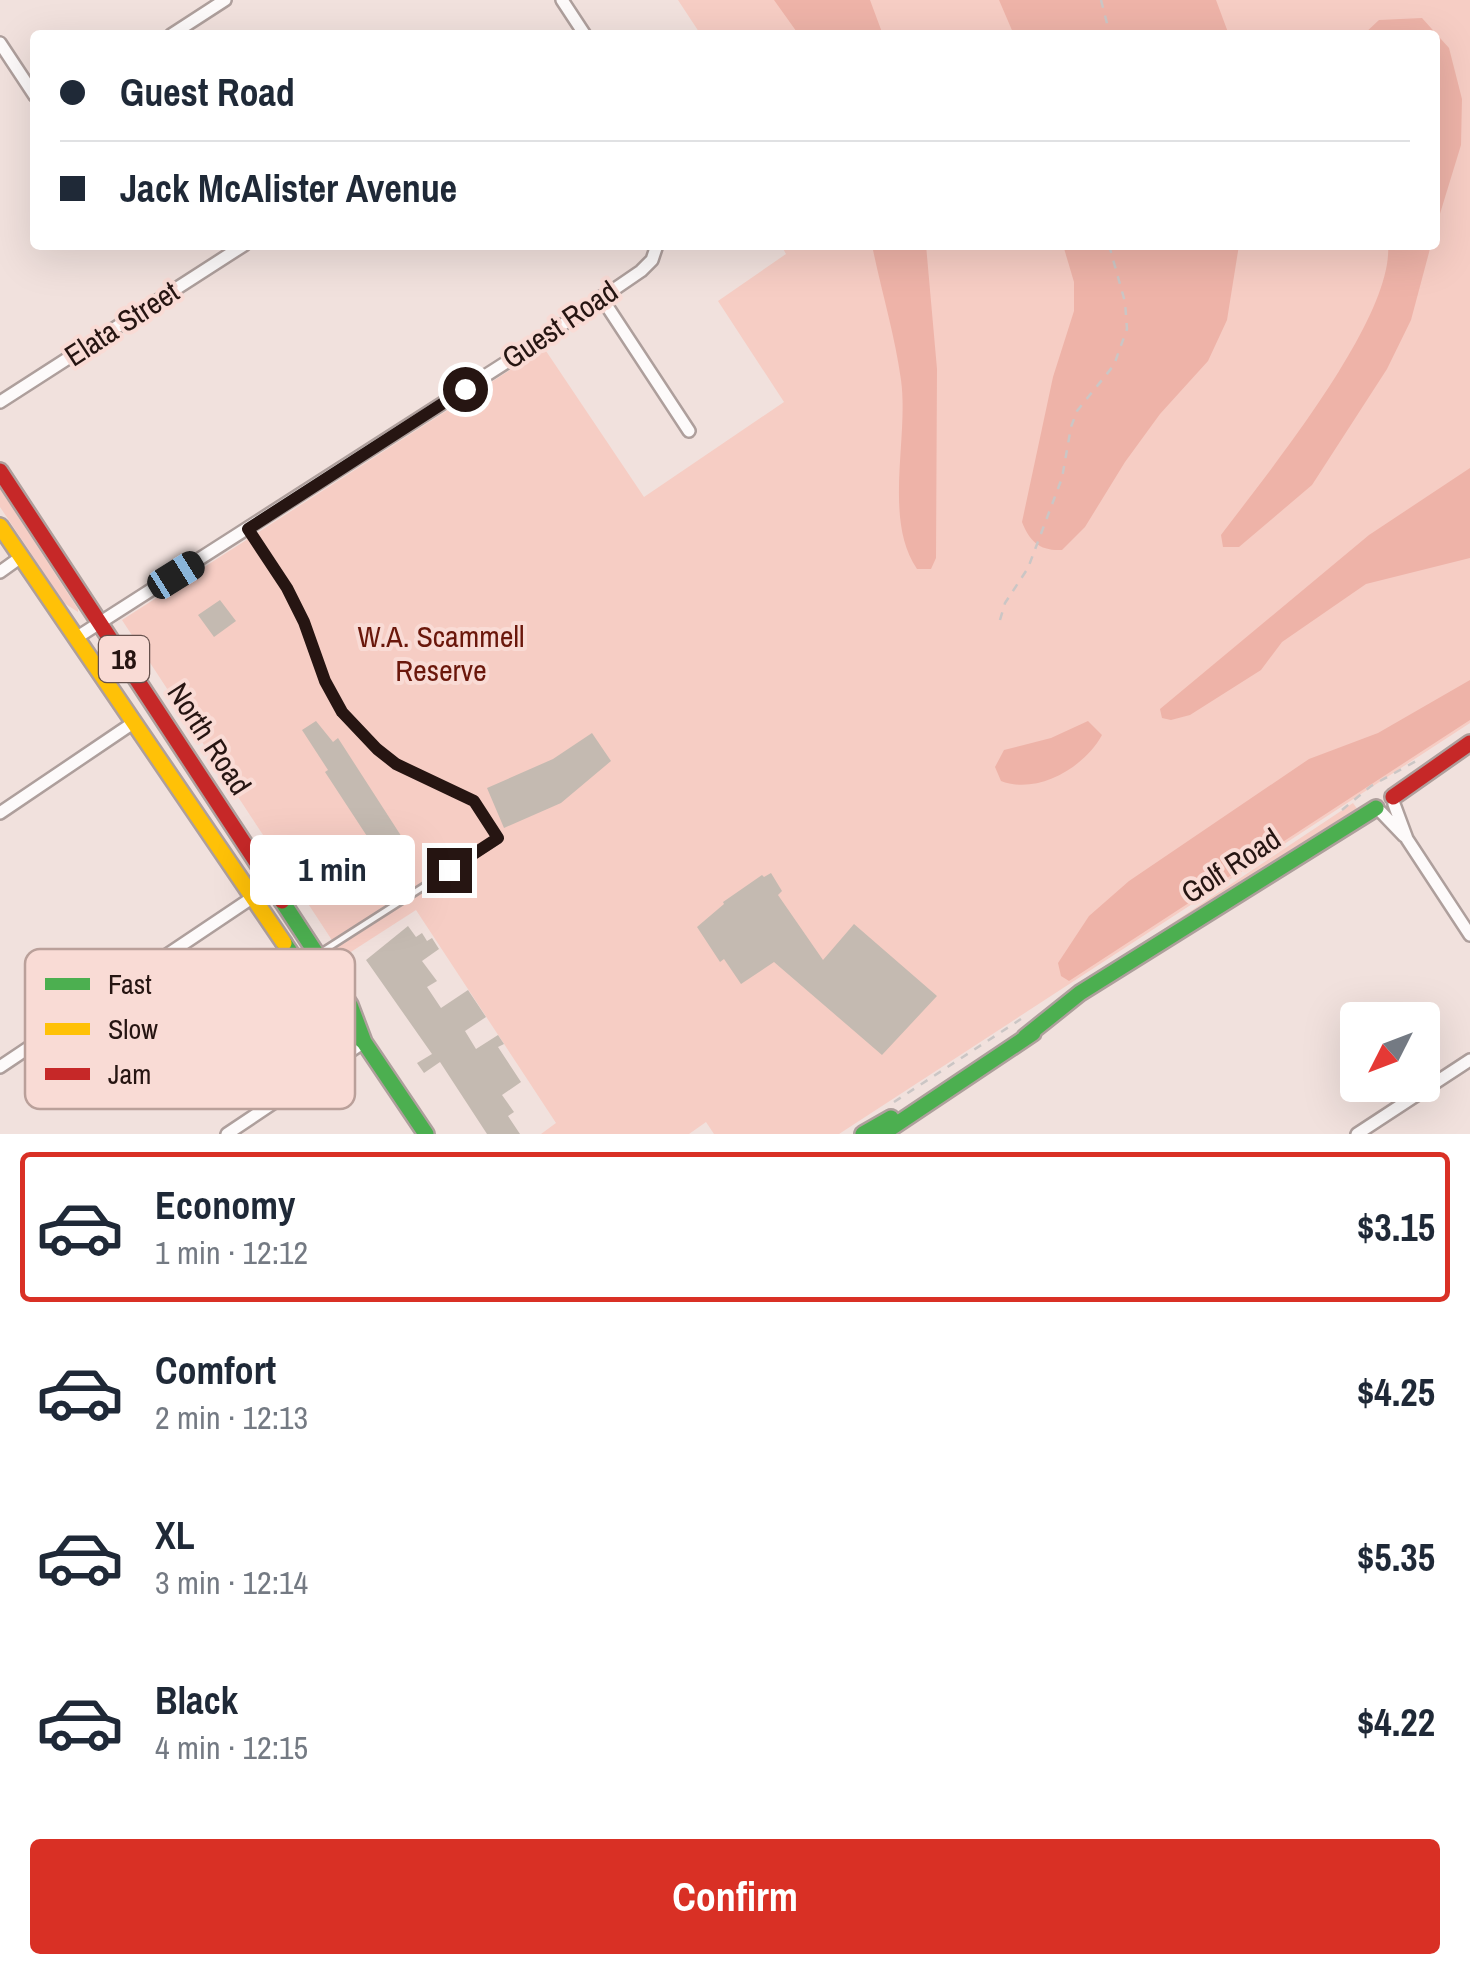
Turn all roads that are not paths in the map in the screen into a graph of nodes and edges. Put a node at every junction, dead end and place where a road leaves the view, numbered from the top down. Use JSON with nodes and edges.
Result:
{"nodes":[{"id":1,"x":225,"y":0,"type":"edge"},
{"id":2,"x":562,"y":0,"type":"edge"},
{"id":3,"x":179,"y":30,"type":"edge"},
{"id":4,"x":577,"y":30,"type":"edge"},
{"id":5,"x":0,"y":43,"type":"edge"},
{"id":6,"x":30,"y":88,"type":"edge"},
{"id":7,"x":236,"y":250,"type":"edge"},
{"id":8,"x":656,"y":250,"type":"edge"},
{"id":9,"x":601,"y":297,"type":"junction"},
{"id":10,"x":0,"y":402,"type":"edge"},
{"id":11,"x":689,"y":431,"type":"dead end"},
{"id":12,"x":0,"y":470,"type":"edge"},
{"id":13,"x":0,"y":526,"type":"edge"},
{"id":14,"x":248,"y":529,"type":"junction"},
{"id":15,"x":22,"y":557,"type":"junction"},
{"id":16,"x":0,"y":572,"type":"edge"},
{"id":17,"x":100,"y":622,"type":"junction"},
{"id":18,"x":76,"y":638,"type":"junction"},
{"id":19,"x":133,"y":723,"type":"junction"},
{"id":20,"x":1470,"y":743,"type":"edge"},
{"id":21,"x":1386,"y":806,"type":"junction"},
{"id":22,"x":0,"y":813,"type":"edge"},
{"id":23,"x":270,"y":885,"type":"junction"},
{"id":24,"x":252,"y":898,"type":"junction"},
{"id":25,"x":1470,"y":935,"type":"edge"},
{"id":26,"x":176,"y":949,"type":"edge"},
{"id":27,"x":287,"y":949,"type":"edge"},
{"id":28,"x":312,"y":949,"type":"edge"},
{"id":29,"x":328,"y":949,"type":"edge"},
{"id":30,"x":355,"y":1018,"type":"edge"},
{"id":31,"x":355,"y":1034,"type":"edge"},
{"id":32,"x":364,"y":1042,"type":"junction"},
{"id":33,"x":355,"y":1048,"type":"edge"},
{"id":34,"x":25,"y":1049,"type":"edge"},
{"id":35,"x":1470,"y":1060,"type":"edge"},
{"id":36,"x":0,"y":1066,"type":"edge"},
{"id":37,"x":922,"y":1104,"type":"junction"},
{"id":38,"x":264,"y":1109,"type":"edge"},
{"id":39,"x":227,"y":1134,"type":"edge"},
{"id":40,"x":426,"y":1134,"type":"edge"},
{"id":41,"x":863,"y":1134,"type":"edge"},
{"id":42,"x":882,"y":1134,"type":"edge"},
{"id":43,"x":1357,"y":1134,"type":"edge"}],
"edges":[{"from":1,"to":3,"type":"street"},
{"from":2,"to":4,"type":"street"},
{"from":5,"to":6,"type":"street"},
{"from":7,"to":10,"type":"street","name":"Elata Street"},
{"from":8,"to":9,"type":"street","name":"Guest Road"},
{"from":9,"to":11,"type":"street"},
{"from":9,"to":14,"type":"street","name":"Guest Road"},
{"from":12,"to":17,"type":"main road","name":"North Road","number":"18"},
{"from":13,"to":15,"type":"main road","name":"North Road","number":"18"},
{"from":14,"to":17,"type":"street","name":"Guest Road"},
{"from":14,"to":29,"type":"lane"},
{"from":15,"to":16,"type":"street"},
{"from":15,"to":18,"type":"main road","name":"North Road","number":"18"},
{"from":17,"to":18,"type":"street","name":"Guest Road"},
{"from":17,"to":23,"type":"main road","name":"North Road","number":"18"},
{"from":18,"to":19,"type":"main road","name":"North Road","number":"18"},
{"from":19,"to":22,"type":"street"},
{"from":19,"to":24,"type":"main road","name":"North Road","number":"18"},
{"from":20,"to":21,"type":"main road","name":"Golf Road"},
{"from":21,"to":25,"type":"street"},
{"from":21,"to":37,"type":"main road","name":"Golf Road"},
{"from":23,"to":24,"type":"street"},
{"from":23,"to":28,"type":"main road","name":"North Road","number":"18"},
{"from":24,"to":26,"type":"street"},
{"from":24,"to":27,"type":"main road","name":"North Road","number":"18"},
{"from":30,"to":32,"type":"main road","name":"North Road","number":"18"},
{"from":31,"to":32,"type":"main road","name":"North Road","number":"18"},
{"from":32,"to":33,"type":"street"},
{"from":32,"to":40,"type":"main road","name":"North Road","number":"18"},
{"from":34,"to":36,"type":"street"},
{"from":35,"to":43,"type":"street"},
{"from":37,"to":41,"type":"main road","name":"Golf Road"},
{"from":37,"to":42,"type":"main road","name":"Golf Road"},
{"from":38,"to":39,"type":"street"}]}
